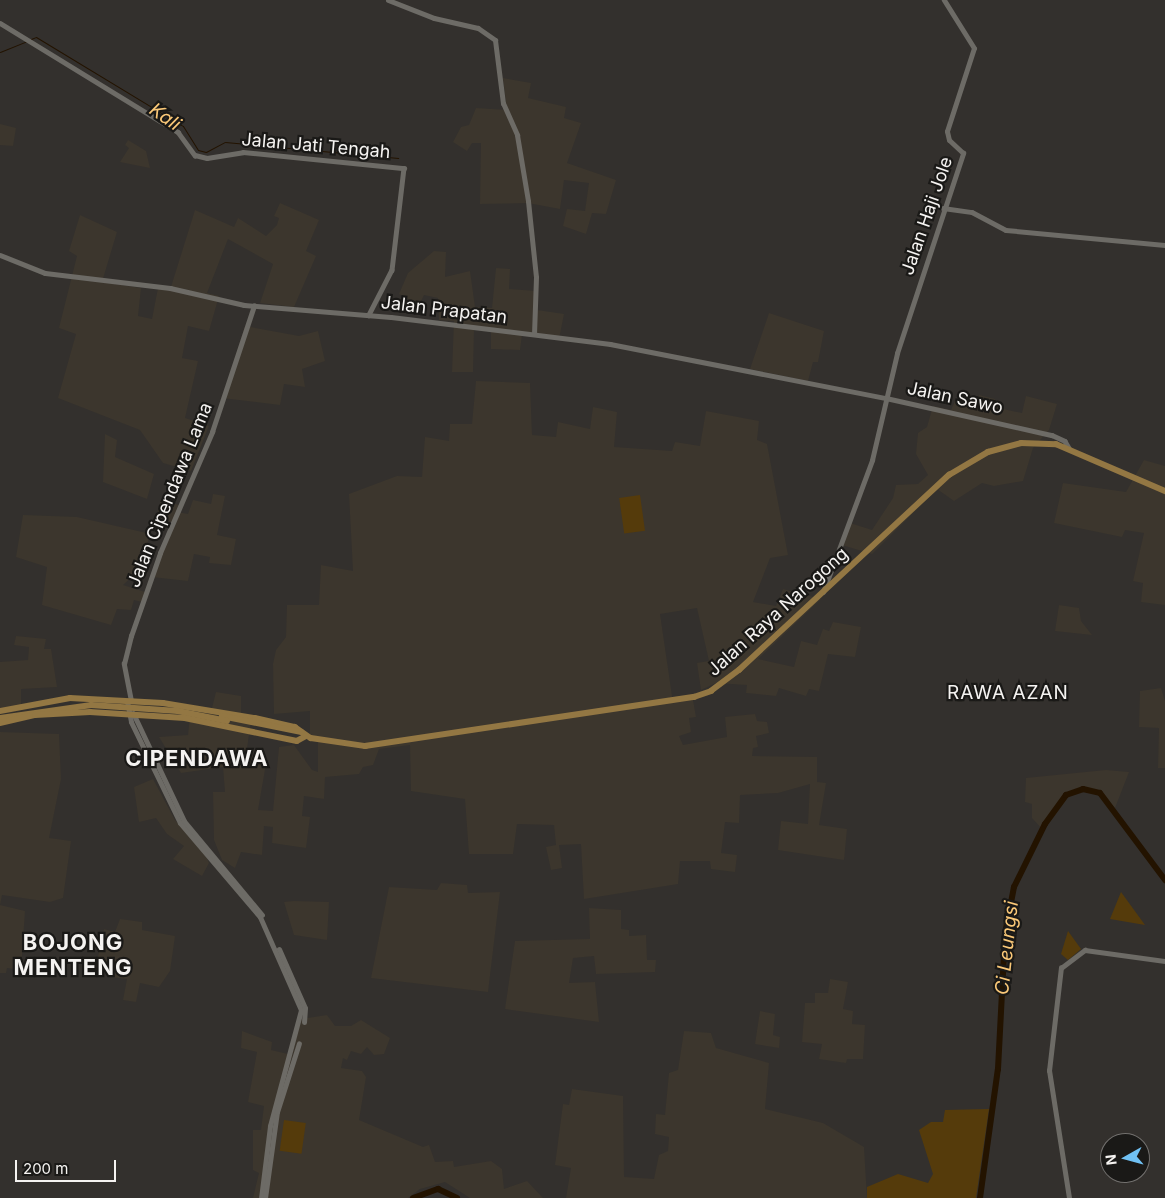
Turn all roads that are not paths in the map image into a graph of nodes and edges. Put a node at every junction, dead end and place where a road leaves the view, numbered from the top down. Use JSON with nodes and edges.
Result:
{"nodes":[{"id":1,"x":388,"y":0,"type":"edge"},
{"id":2,"x":944,"y":0,"type":"edge"},
{"id":3,"x":0,"y":23,"type":"edge"},
{"id":4,"x":943,"y":208,"type":"junction"},
{"id":5,"x":1165,"y":245,"type":"edge"},
{"id":6,"x":0,"y":255,"type":"edge"},
{"id":7,"x":254,"y":306,"type":"junction"},
{"id":8,"x":370,"y":315,"type":"junction"},
{"id":9,"x":534,"y":334,"type":"junction"},
{"id":10,"x":886,"y":398,"type":"junction"},
{"id":11,"x":1069,"y":448,"type":"junction"},
{"id":12,"x":1165,"y":491,"type":"edge"},
{"id":13,"x":821,"y":596,"type":"junction"},
{"id":14,"x":70,"y":698,"type":"junction"},
{"id":15,"x":129,"y":706,"type":"junction"},
{"id":16,"x":73,"y":710,"type":"junction"},
{"id":17,"x":0,"y":711,"type":"edge"},
{"id":18,"x":0,"y":716,"type":"edge"},
{"id":19,"x":0,"y":723,"type":"edge"},
{"id":20,"x":304,"y":736,"type":"junction"},
{"id":21,"x":1165,"y":962,"type":"edge"},
{"id":22,"x":272,"y":1131,"type":"junction"},
{"id":23,"x":261,"y":1198,"type":"edge"},
{"id":24,"x":265,"y":1198,"type":"edge"},
{"id":25,"x":1069,"y":1198,"type":"edge"}],
"edges":[{"from":1,"to":9,"type":"main road"},
{"from":2,"to":4,"type":"main road","name":"Jalan Haji Jole"},
{"from":3,"to":8,"type":"street","name":"Jalan Jati Tengah"},
{"from":4,"to":5,"type":"street"},
{"from":4,"to":10,"type":"main road","name":"Jalan Haji Jole"},
{"from":6,"to":7,"type":"main road","name":"Jalan Prapatan"},
{"from":7,"to":8,"type":"main road","name":"Jalan Prapatan"},
{"from":7,"to":15,"type":"street","name":"Jalan Cipendawa Lama"},
{"from":8,"to":9,"type":"main road","name":"Jalan Prapatan"},
{"from":9,"to":10,"type":"main road","name":"Jalan Prapatan"},
{"from":10,"to":11,"type":"street","name":"Jalan Sawo"},
{"from":10,"to":13,"type":"main road","name":"Jalan Sawo"},
{"from":11,"to":12,"type":"main road","name":"Jalan Raya Narogong"},
{"from":11,"to":13,"type":"main road","name":"Jalan Raya Narogong"},
{"from":13,"to":20,"type":"main road","name":"Jalan Raya Narogong"},
{"from":14,"to":15,"type":"main road","name":"Jalan Raya Narogong"},
{"from":14,"to":16,"type":"main road"},
{"from":14,"to":17,"type":"main road","name":"Jalan Raya Narogong"},
{"from":15,"to":16,"type":"main road","name":"Jalan Raya Narogong"},
{"from":15,"to":20,"type":"main road","name":"Jalan Raya Narogong"},
{"from":15,"to":20,"type":"main road","name":"Jalan Raya Narogong"},
{"from":15,"to":22,"type":"main road"},
{"from":16,"to":19,"type":"main road","name":"Jalan Raya Narogong"},
{"from":18,"to":20,"type":"main road"},
{"from":21,"to":25,"type":"street"},
{"from":22,"to":23,"type":"main road"},
{"from":22,"to":24,"type":"main road"}]}
